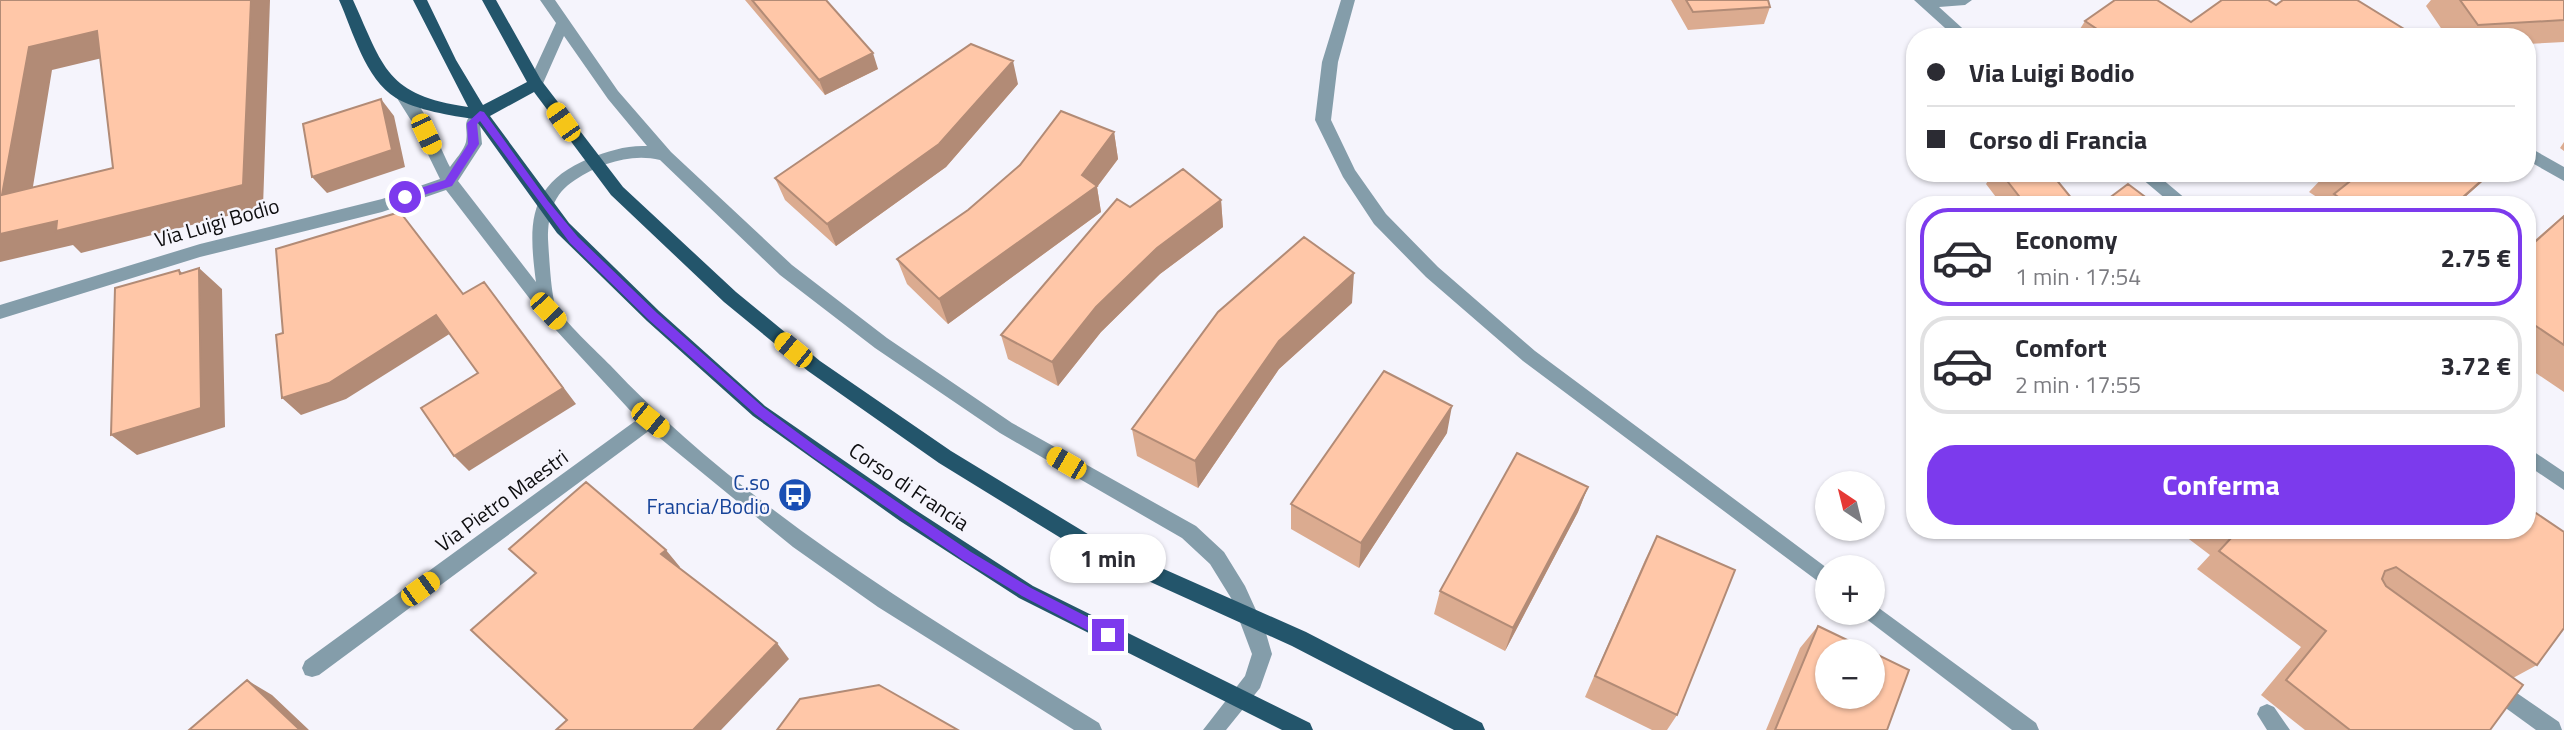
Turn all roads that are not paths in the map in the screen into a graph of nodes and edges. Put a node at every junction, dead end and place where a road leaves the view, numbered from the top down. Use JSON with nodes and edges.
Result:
{"nodes":[{"id":1,"x":346,"y":0,"type":"edge"},
{"id":2,"x":420,"y":0,"type":"edge"},
{"id":3,"x":489,"y":0,"type":"edge"},
{"id":4,"x":547,"y":0,"type":"edge"},
{"id":5,"x":1348,"y":0,"type":"edge"},
{"id":6,"x":1965,"y":0,"type":"edge"},
{"id":7,"x":1922,"y":1,"type":"edge"},
{"id":8,"x":562,"y":25,"type":"junction"},
{"id":9,"x":1954,"y":28,"type":"edge"},
{"id":10,"x":536,"y":84,"type":"junction"},
{"id":11,"x":404,"y":95,"type":"junction"},
{"id":12,"x":480,"y":114,"type":"junction"},
{"id":13,"x":665,"y":156,"type":"junction"},
{"id":14,"x":2536,"y":158,"type":"edge"},
{"id":15,"x":593,"y":164,"type":"junction"},
{"id":16,"x":2564,"y":175,"type":"edge"},
{"id":17,"x":2155,"y":182,"type":"edge"},
{"id":18,"x":448,"y":183,"type":"junction"},
{"id":19,"x":2173,"y":196,"type":"edge"},
{"id":20,"x":545,"y":204,"type":"junction"},
{"id":21,"x":548,"y":311,"type":"junction"},
{"id":22,"x":0,"y":312,"type":"edge"},
{"id":23,"x":650,"y":420,"type":"junction"},
{"id":24,"x":2536,"y":462,"type":"edge"},
{"id":25,"x":2564,"y":482,"type":"edge"},
{"id":26,"x":1815,"y":570,"type":"edge"},
{"id":27,"x":1250,"y":619,"type":"junction"},
{"id":28,"x":1885,"y":622,"type":"edge"},
{"id":29,"x":312,"y":668,"type":"dead end"},
{"id":30,"x":2476,"y":674,"type":"edge"},
{"id":31,"x":1240,"y":701,"type":"junction"},
{"id":32,"x":2564,"y":719,"type":"edge"},
{"id":33,"x":1092,"y":730,"type":"edge"},
{"id":34,"x":1213,"y":730,"type":"edge"},
{"id":35,"x":1303,"y":730,"type":"edge"},
{"id":36,"x":1475,"y":730,"type":"edge"},
{"id":37,"x":2029,"y":730,"type":"edge"},
{"id":38,"x":2551,"y":730,"type":"edge"}],
"edges":[{"from":1,"to":11,"type":"main road"},
{"from":2,"to":12,"type":"main road","name":"Corso di Francia"},
{"from":3,"to":10,"type":"main road"},
{"from":4,"to":8,"type":"street"},
{"from":5,"to":26,"type":"street"},
{"from":6,"to":7,"type":"street"},
{"from":7,"to":9,"type":"street"},
{"from":8,"to":10,"type":"street"},
{"from":8,"to":13,"type":"street"},
{"from":10,"to":12,"type":"main road"},
{"from":10,"to":15,"type":"main road"},
{"from":11,"to":12,"type":"main road"},
{"from":11,"to":18,"type":"street"},
{"from":12,"to":18,"type":"street"},
{"from":12,"to":20,"type":"main road","name":"Corso di Francia"},
{"from":13,"to":15,"type":"street"},
{"from":13,"to":27,"type":"street"},
{"from":14,"to":16,"type":"street"},
{"from":15,"to":20,"type":"street"},
{"from":15,"to":27,"type":"main road"},
{"from":17,"to":19,"type":"street"},
{"from":18,"to":21,"type":"street"},
{"from":18,"to":22,"type":"street","name":"Via Luigi Bodio"},
{"from":20,"to":21,"type":"street"},
{"from":20,"to":31,"type":"main road","name":"Corso di Francia"},
{"from":21,"to":23,"type":"street"},
{"from":23,"to":29,"type":"street","name":"Via Pietro Maestri"},
{"from":23,"to":33,"type":"street"},
{"from":24,"to":25,"type":"street"},
{"from":27,"to":31,"type":"street"},
{"from":27,"to":36,"type":"main road"},
{"from":28,"to":37,"type":"street"},
{"from":30,"to":38,"type":"street"},
{"from":31,"to":34,"type":"street"},
{"from":31,"to":35,"type":"main road","name":"Corso di Francia"},
{"from":32,"to":38,"type":"street"}]}
